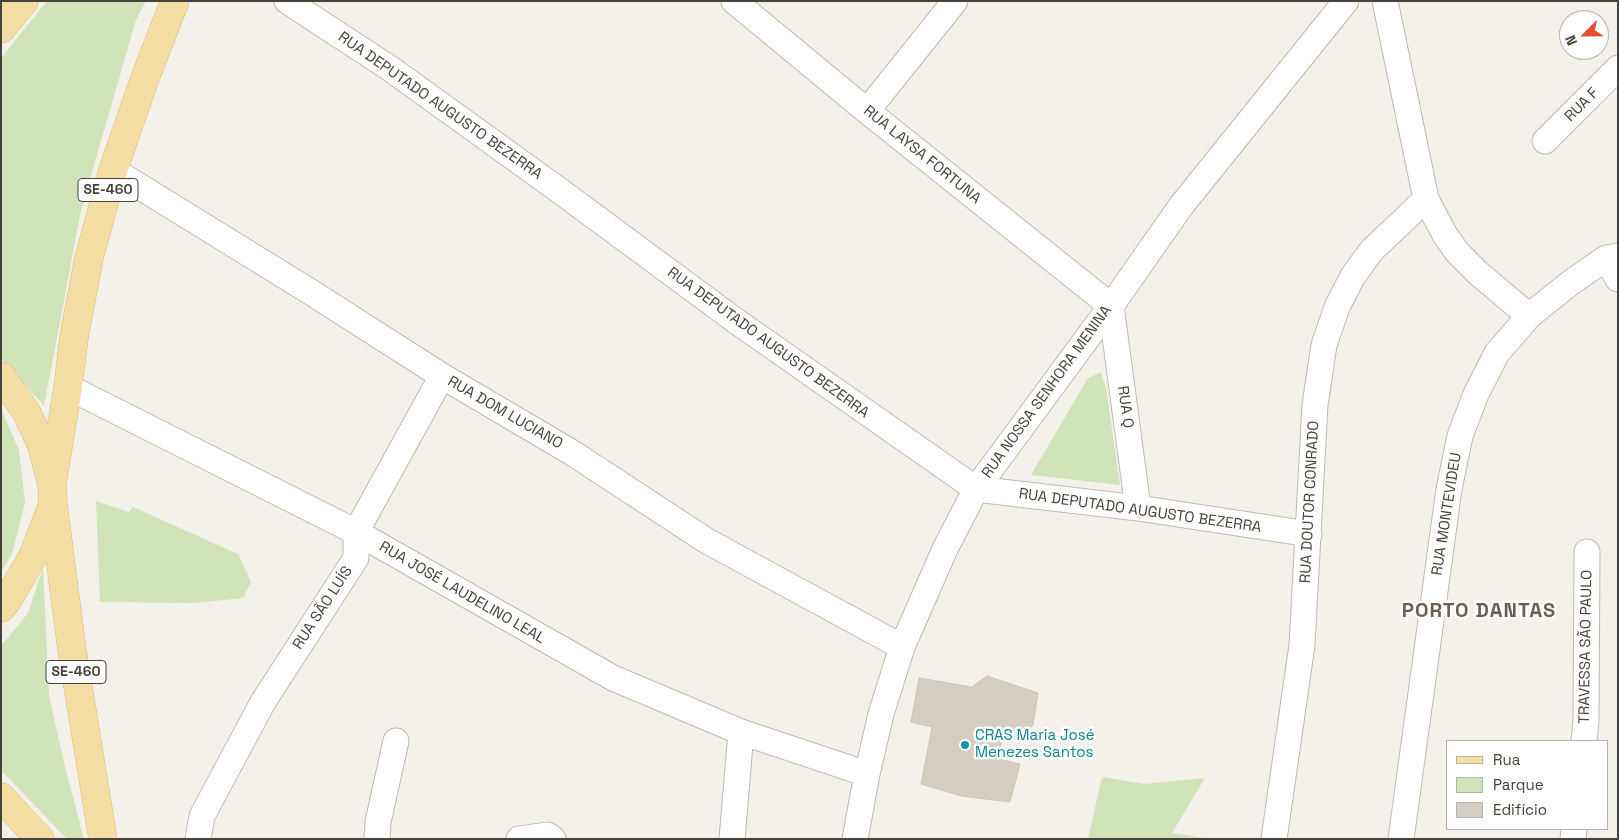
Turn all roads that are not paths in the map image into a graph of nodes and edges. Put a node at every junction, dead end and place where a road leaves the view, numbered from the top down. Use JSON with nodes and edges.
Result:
{"nodes":[{"id":1,"x":24,"y":1,"type":"edge"},
{"id":2,"x":176,"y":1,"type":"edge"},
{"id":3,"x":287,"y":1,"type":"edge"},
{"id":4,"x":734,"y":1,"type":"edge"},
{"id":5,"x":955,"y":1,"type":"edge"},
{"id":6,"x":1346,"y":1,"type":"edge"},
{"id":7,"x":1385,"y":1,"type":"edge"},
{"id":8,"x":1,"y":29,"type":"edge"},
{"id":9,"x":1618,"y":68,"type":"edge"},
{"id":10,"x":867,"y":112,"type":"junction"},
{"id":11,"x":1545,"y":142,"type":"dead end"},
{"id":12,"x":113,"y":170,"type":"junction"},
{"id":13,"x":1426,"y":199,"type":"junction"},
{"id":14,"x":1614,"y":264,"type":"edge"},
{"id":15,"x":1111,"y":306,"type":"junction"},
{"id":16,"x":1529,"y":316,"type":"junction"},
{"id":17,"x":1,"y":376,"type":"edge"},
{"id":18,"x":442,"y":376,"type":"junction"},
{"id":19,"x":68,"y":387,"type":"junction"},
{"id":20,"x":976,"y":489,"type":"junction"},
{"id":21,"x":52,"y":494,"type":"junction"},
{"id":22,"x":1138,"y":508,"type":"junction"},
{"id":23,"x":356,"y":532,"type":"junction"},
{"id":24,"x":1309,"y":534,"type":"junction"},
{"id":25,"x":1587,"y":552,"type":"dead end"},
{"id":26,"x":1,"y":608,"type":"edge"},
{"id":27,"x":902,"y":647,"type":"junction"},
{"id":28,"x":741,"y":732,"type":"junction"},
{"id":29,"x":1584,"y":740,"type":"edge"},
{"id":30,"x":396,"y":741,"type":"dead end"},
{"id":31,"x":867,"y":774,"type":"junction"},
{"id":32,"x":1,"y":797,"type":"edge"},
{"id":33,"x":550,"y":837,"type":"edge"},
{"id":34,"x":40,"y":839,"type":"edge"},
{"id":35,"x":103,"y":839,"type":"edge"},
{"id":36,"x":198,"y":839,"type":"edge"},
{"id":37,"x":377,"y":839,"type":"edge"},
{"id":38,"x":519,"y":839,"type":"edge"},
{"id":39,"x":732,"y":839,"type":"edge"},
{"id":40,"x":854,"y":839,"type":"edge"},
{"id":41,"x":1274,"y":839,"type":"edge"},
{"id":42,"x":1401,"y":839,"type":"edge"}],
"edges":[{"from":1,"to":8,"type":"main road"},
{"from":2,"to":12,"type":"main road","number":"SE-460"},
{"from":3,"to":20,"type":"street","name":"RUA DEPUTADO AUGUSTO BEZERRA"},
{"from":4,"to":10,"type":"street","name":"RUA LAYSA FORTUNA"},
{"from":5,"to":10,"type":"street"},
{"from":6,"to":15,"type":"street","name":"RUA NOSSA SENHORA MENINA"},
{"from":7,"to":13,"type":"street"},
{"from":9,"to":11,"type":"street","name":"RUA F"},
{"from":10,"to":15,"type":"street","name":"RUA LAYSA FORTUNA"},
{"from":12,"to":18,"type":"street","name":"RUA DOM LUCIANO"},
{"from":12,"to":19,"type":"main road","number":"SE-460"},
{"from":13,"to":16,"type":"street"},
{"from":13,"to":24,"type":"street","name":"RUA DOUTOR CONRADO"},
{"from":14,"to":16,"type":"street","name":"RUA MONTEVIDEU"},
{"from":15,"to":20,"type":"street","name":"RUA NOSSA SENHORA MENINA"},
{"from":15,"to":22,"type":"street","name":"RUA Q"},
{"from":16,"to":42,"type":"street","name":"RUA MONTEVIDEU"},
{"from":17,"to":21,"type":"main road"},
{"from":18,"to":23,"type":"street","name":"RUA SÃO LUÍS"},
{"from":18,"to":27,"type":"street","name":"RUA DOM LUCIANO"},
{"from":19,"to":21,"type":"main road","number":"SE-460"},
{"from":19,"to":23,"type":"street","name":"RUA JOSÉ LAUDELINO LEAL"},
{"from":20,"to":22,"type":"street","name":"RUA DEPUTADO AUGUSTO BEZERRA"},
{"from":20,"to":27,"type":"street","name":"RUA NOSSA SENHORA MENINA"},
{"from":21,"to":26,"type":"main road"},
{"from":21,"to":35,"type":"main road","number":"SE-460"},
{"from":22,"to":24,"type":"street","name":"RUA DEPUTADO AUGUSTO BEZERRA"},
{"from":23,"to":28,"type":"street","name":"RUA JOSÉ LAUDELINO LEAL"},
{"from":23,"to":36,"type":"street","name":"RUA SÃO LUÍS"},
{"from":24,"to":41,"type":"street","name":"RUA DOUTOR CONRADO"},
{"from":25,"to":29,"type":"street","name":"TRAVESSA SÃO PAULO"},
{"from":27,"to":31,"type":"street","name":"RUA NOSSA SENHORA MENINA"},
{"from":28,"to":31,"type":"street","name":"RUA JOSÉ LAUDELINO LEAL"},
{"from":28,"to":39,"type":"street"},
{"from":30,"to":37,"type":"street"},
{"from":31,"to":40,"type":"street","name":"RUA NOSSA SENHORA MENINA"},
{"from":32,"to":34,"type":"main road"},
{"from":33,"to":38,"type":"street"}]}
